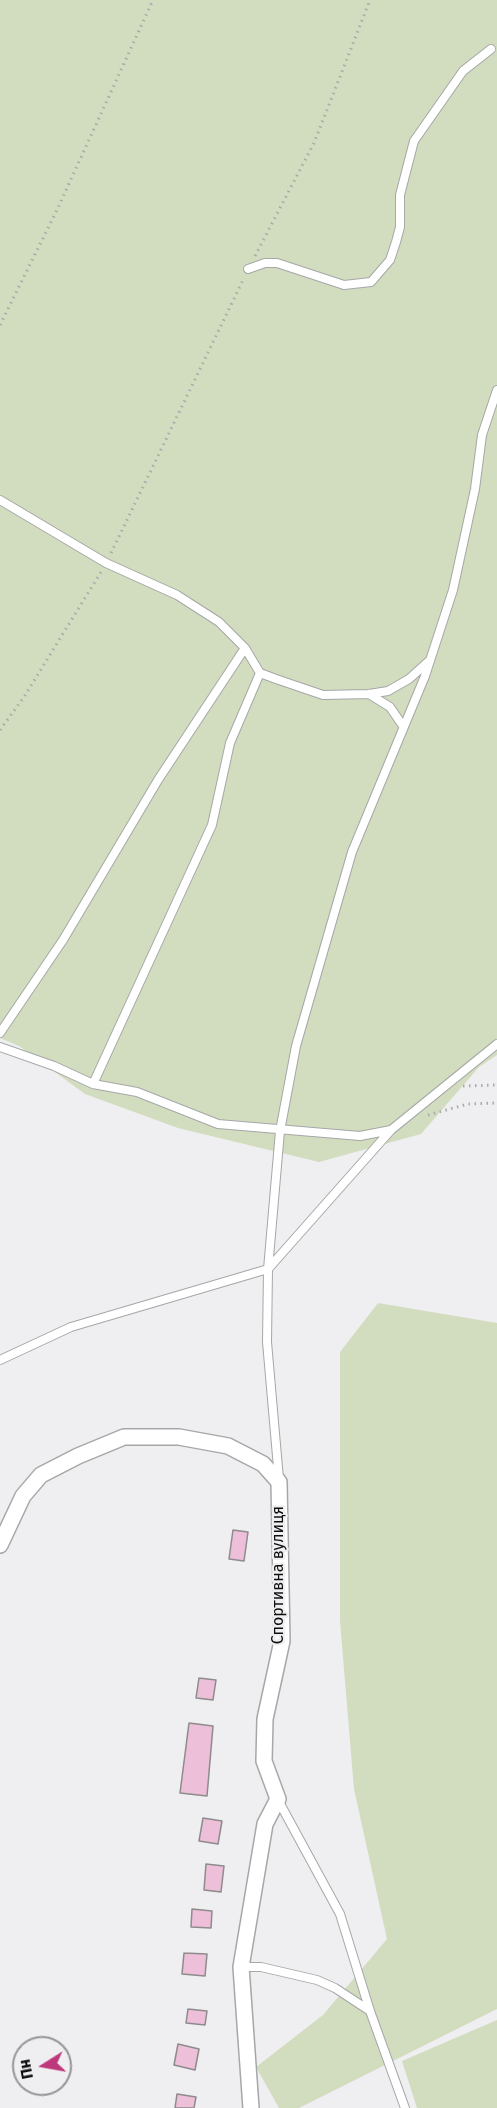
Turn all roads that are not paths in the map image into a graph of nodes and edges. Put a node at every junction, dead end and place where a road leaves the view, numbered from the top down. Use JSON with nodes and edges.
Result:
{"nodes":[{"id":1,"x":495,"y":48,"type":"edge"},
{"id":2,"x":248,"y":269,"type":"road end"},
{"id":3,"x":497,"y":390,"type":"edge"},
{"id":4,"x":0,"y":500,"type":"edge"},
{"id":5,"x":245,"y":648,"type":"junction"},
{"id":6,"x":430,"y":660,"type":"junction"},
{"id":7,"x":260,"y":673,"type":"junction"},
{"id":8,"x":369,"y":694,"type":"junction"},
{"id":9,"x":402,"y":726,"type":"junction"},
{"id":10,"x":0,"y":1033,"type":"edge"},
{"id":11,"x":497,"y":1044,"type":"edge"},
{"id":12,"x":0,"y":1047,"type":"edge"},
{"id":13,"x":93,"y":1084,"type":"junction"},
{"id":14,"x":392,"y":1130,"type":"junction"},
{"id":15,"x":280,"y":1131,"type":"junction"},
{"id":16,"x":268,"y":1269,"type":"junction"},
{"id":17,"x":0,"y":1360,"type":"edge"},
{"id":18,"x":279,"y":1482,"type":"junction"},
{"id":19,"x":0,"y":1545,"type":"edge"},
{"id":20,"x":278,"y":1799,"type":"junction"},
{"id":21,"x":241,"y":1967,"type":"junction"},
{"id":22,"x":370,"y":2011,"type":"junction"},
{"id":23,"x":251,"y":2108,"type":"edge"},
{"id":24,"x":405,"y":2108,"type":"edge"}],
"edges":[{"from":1,"to":2,"type":"lane"},
{"from":3,"to":6,"type":"lane"},
{"from":4,"to":5,"type":"lane"},
{"from":5,"to":7,"type":"lane"},
{"from":5,"to":10,"type":"lane"},
{"from":6,"to":8,"type":"lane"},
{"from":6,"to":9,"type":"lane"},
{"from":7,"to":8,"type":"lane"},
{"from":7,"to":13,"type":"lane"},
{"from":8,"to":9,"type":"lane"},
{"from":9,"to":15,"type":"lane"},
{"from":11,"to":14,"type":"lane"},
{"from":12,"to":13,"type":"lane"},
{"from":13,"to":15,"type":"lane"},
{"from":14,"to":15,"type":"lane"},
{"from":14,"to":16,"type":"lane"},
{"from":15,"to":16,"type":"lane"},
{"from":16,"to":17,"type":"lane"},
{"from":16,"to":18,"type":"lane"},
{"from":18,"to":19,"type":"street","name":"Спортивна вулиця"},
{"from":18,"to":20,"type":"street","name":"Спортивна вулиця"},
{"from":20,"to":21,"type":"street"},
{"from":20,"to":22,"type":"lane"},
{"from":21,"to":22,"type":"lane"},
{"from":21,"to":23,"type":"street"},
{"from":22,"to":24,"type":"lane"}]}
